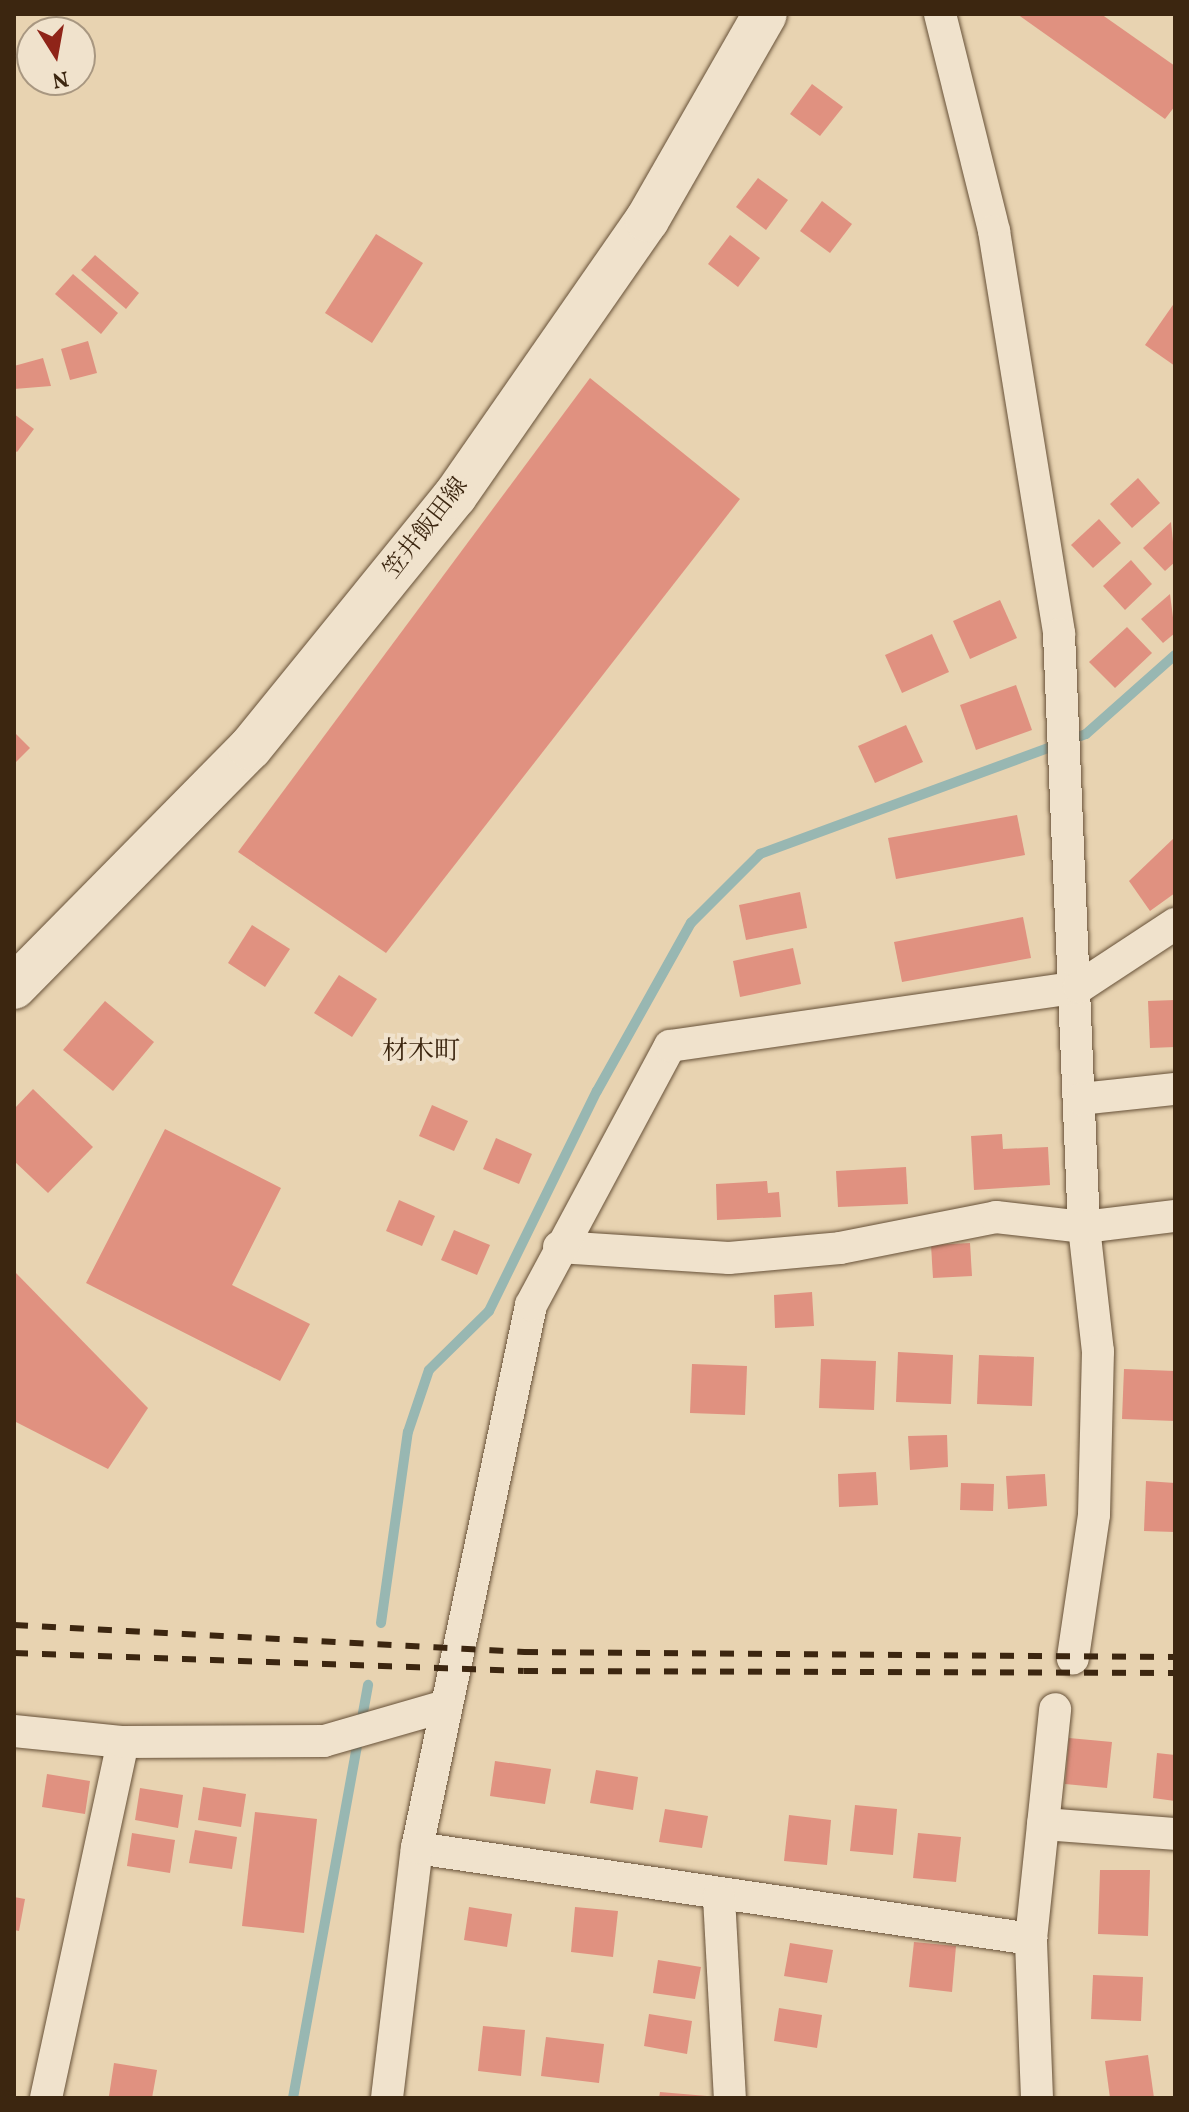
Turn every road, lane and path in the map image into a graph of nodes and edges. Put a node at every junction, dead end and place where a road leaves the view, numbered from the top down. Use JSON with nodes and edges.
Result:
{"nodes":[{"id":1,"x":765,"y":14,"type":"edge"},
{"id":2,"x":940,"y":14,"type":"edge"},
{"id":3,"x":1175,"y":924,"type":"edge"},
{"id":4,"x":14,"y":987,"type":"edge"},
{"id":5,"x":1079,"y":987,"type":"junction"},
{"id":6,"x":1175,"y":1089,"type":"edge"},
{"id":7,"x":1081,"y":1099,"type":"junction"},
{"id":8,"x":1175,"y":1216,"type":"edge"},
{"id":9,"x":1084,"y":1227,"type":"junction"},
{"id":10,"x":559,"y":1247,"type":"junction"},
{"id":11,"x":1073,"y":1658,"type":"dead end"},
{"id":12,"x":445,"y":1706,"type":"junction"},
{"id":13,"x":1055,"y":1709,"type":"dead end"},
{"id":14,"x":14,"y":1731,"type":"edge"},
{"id":15,"x":123,"y":1742,"type":"junction"},
{"id":16,"x":1043,"y":1824,"type":"junction"},
{"id":17,"x":1175,"y":1834,"type":"edge"},
{"id":18,"x":417,"y":1848,"type":"junction"},
{"id":19,"x":719,"y":1897,"type":"junction"},
{"id":20,"x":1031,"y":1939,"type":"junction"},
{"id":21,"x":46,"y":2098,"type":"edge"},
{"id":22,"x":387,"y":2098,"type":"edge"},
{"id":23,"x":730,"y":2098,"type":"edge"},
{"id":24,"x":1037,"y":2098,"type":"edge"}],
"edges":[{"from":1,"to":4,"type":"main road","name":"笠井飯田線"},
{"from":2,"to":5,"type":"street"},
{"from":3,"to":5,"type":"street"},
{"from":5,"to":7,"type":"street"},
{"from":5,"to":10,"type":"street"},
{"from":6,"to":7,"type":"street"},
{"from":7,"to":9,"type":"street"},
{"from":8,"to":9,"type":"street"},
{"from":9,"to":10,"type":"street"},
{"from":9,"to":11,"type":"street"},
{"from":10,"to":12,"type":"street"},
{"from":12,"to":15,"type":"street"},
{"from":12,"to":18,"type":"street"},
{"from":13,"to":16,"type":"street"},
{"from":14,"to":15,"type":"street"},
{"from":15,"to":21,"type":"street"},
{"from":16,"to":17,"type":"street"},
{"from":16,"to":20,"type":"street"},
{"from":18,"to":19,"type":"street"},
{"from":18,"to":22,"type":"street"},
{"from":19,"to":20,"type":"street"},
{"from":19,"to":23,"type":"street"},
{"from":20,"to":24,"type":"street"}]}
